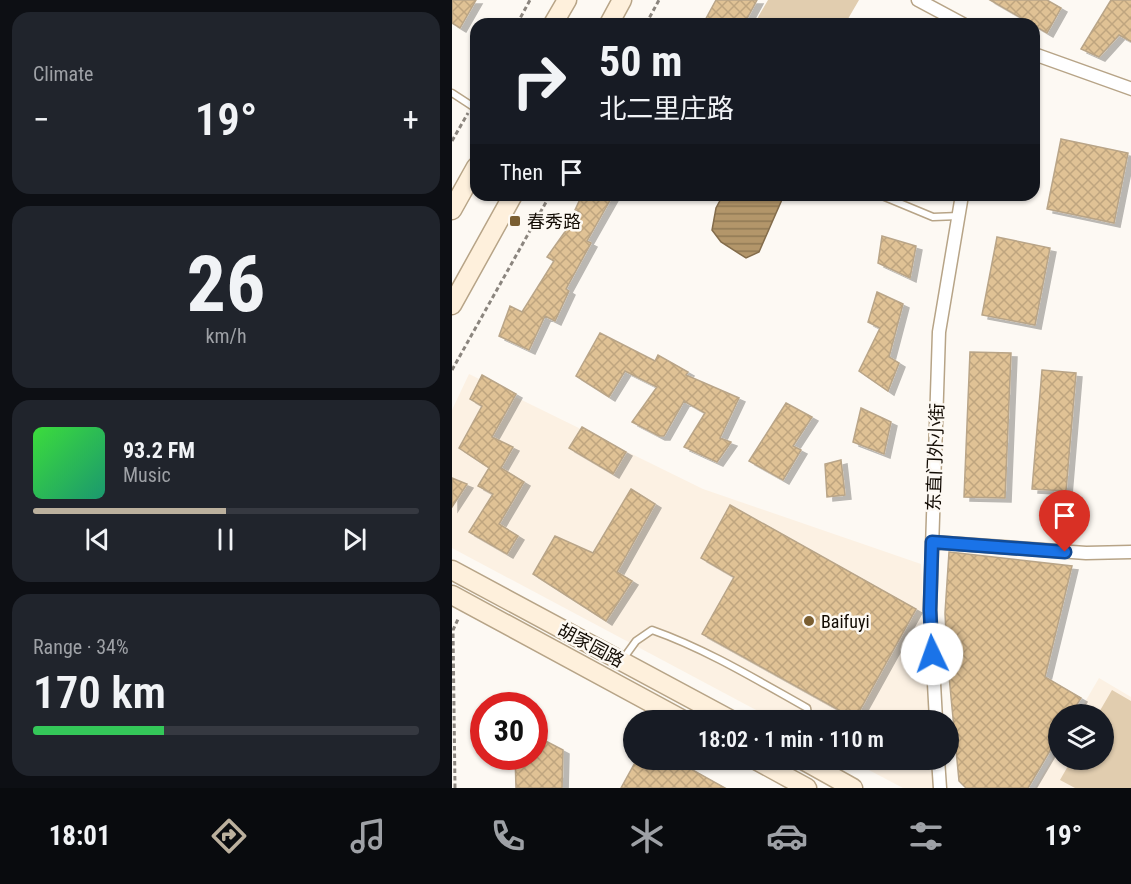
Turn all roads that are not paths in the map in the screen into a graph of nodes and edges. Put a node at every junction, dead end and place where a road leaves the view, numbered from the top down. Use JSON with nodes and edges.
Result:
{"nodes":[{"id":1,"x":567,"y":0,"type":"edge"},
{"id":2,"x":622,"y":0,"type":"edge"},
{"id":3,"x":918,"y":0,"type":"edge"},
{"id":4,"x":556,"y":18,"type":"edge"},
{"id":5,"x":612,"y":18,"type":"edge"},
{"id":6,"x":952,"y":18,"type":"edge"},
{"id":7,"x":1040,"y":56,"type":"edge"},
{"id":8,"x":1132,"y":88,"type":"edge"},
{"id":9,"x":452,"y":93,"type":"edge"},
{"id":10,"x":470,"y":105,"type":"edge"},
{"id":11,"x":470,"y":178,"type":"edge"},
{"id":12,"x":510,"y":201,"type":"edge"},
{"id":13,"x":894,"y":201,"type":"edge"},
{"id":14,"x":961,"y":201,"type":"edge"},
{"id":15,"x":452,"y":210,"type":"edge"},
{"id":16,"x":959,"y":216,"type":"junction"},
{"id":17,"x":452,"y":305,"type":"edge"},
{"id":18,"x":932,"y":542,"type":"junction"},
{"id":19,"x":1132,"y":552,"type":"edge"},
{"id":20,"x":452,"y":570,"type":"edge"},
{"id":21,"x":458,"y":598,"type":"edge"},
{"id":22,"x":621,"y":661,"type":"junction"},
{"id":23,"x":665,"y":710,"type":"edge"},
{"id":24,"x":712,"y":710,"type":"edge"},
{"id":25,"x":807,"y":710,"type":"edge"},
{"id":26,"x":935,"y":710,"type":"edge"},
{"id":27,"x":767,"y":770,"type":"edge"},
{"id":28,"x":821,"y":770,"type":"edge"},
{"id":29,"x":939,"y":770,"type":"edge"},
{"id":30,"x":782,"y":782,"type":"edge"},
{"id":31,"x":807,"y":788,"type":"edge"},
{"id":32,"x":853,"y":788,"type":"edge"},
{"id":33,"x":940,"y":788,"type":"edge"}],
"edges":[{"from":1,"to":4,"type":"street"},
{"from":2,"to":5,"type":"street"},
{"from":3,"to":6,"type":"street"},
{"from":7,"to":8,"type":"street"},
{"from":9,"to":10,"type":"lane"},
{"from":11,"to":15,"type":"street"},
{"from":12,"to":17,"type":"street"},
{"from":13,"to":16,"type":"lane"},
{"from":14,"to":16,"type":"street","name":"东直门外小街"},
{"from":16,"to":18,"type":"street","name":"东直门外小街"},
{"from":18,"to":19,"type":"street"},
{"from":18,"to":26,"type":"street","name":"东直门外小街"},
{"from":20,"to":22,"type":"street","name":"胡家园路"},
{"from":21,"to":23,"type":"street","name":"胡家园路"},
{"from":22,"to":24,"type":"street","name":"胡家园路"},
{"from":22,"to":25,"type":"lane"},
{"from":27,"to":30,"type":"street"},
{"from":28,"to":32,"type":"street"},
{"from":29,"to":33,"type":"street"},
{"from":30,"to":31,"type":"street"}]}
